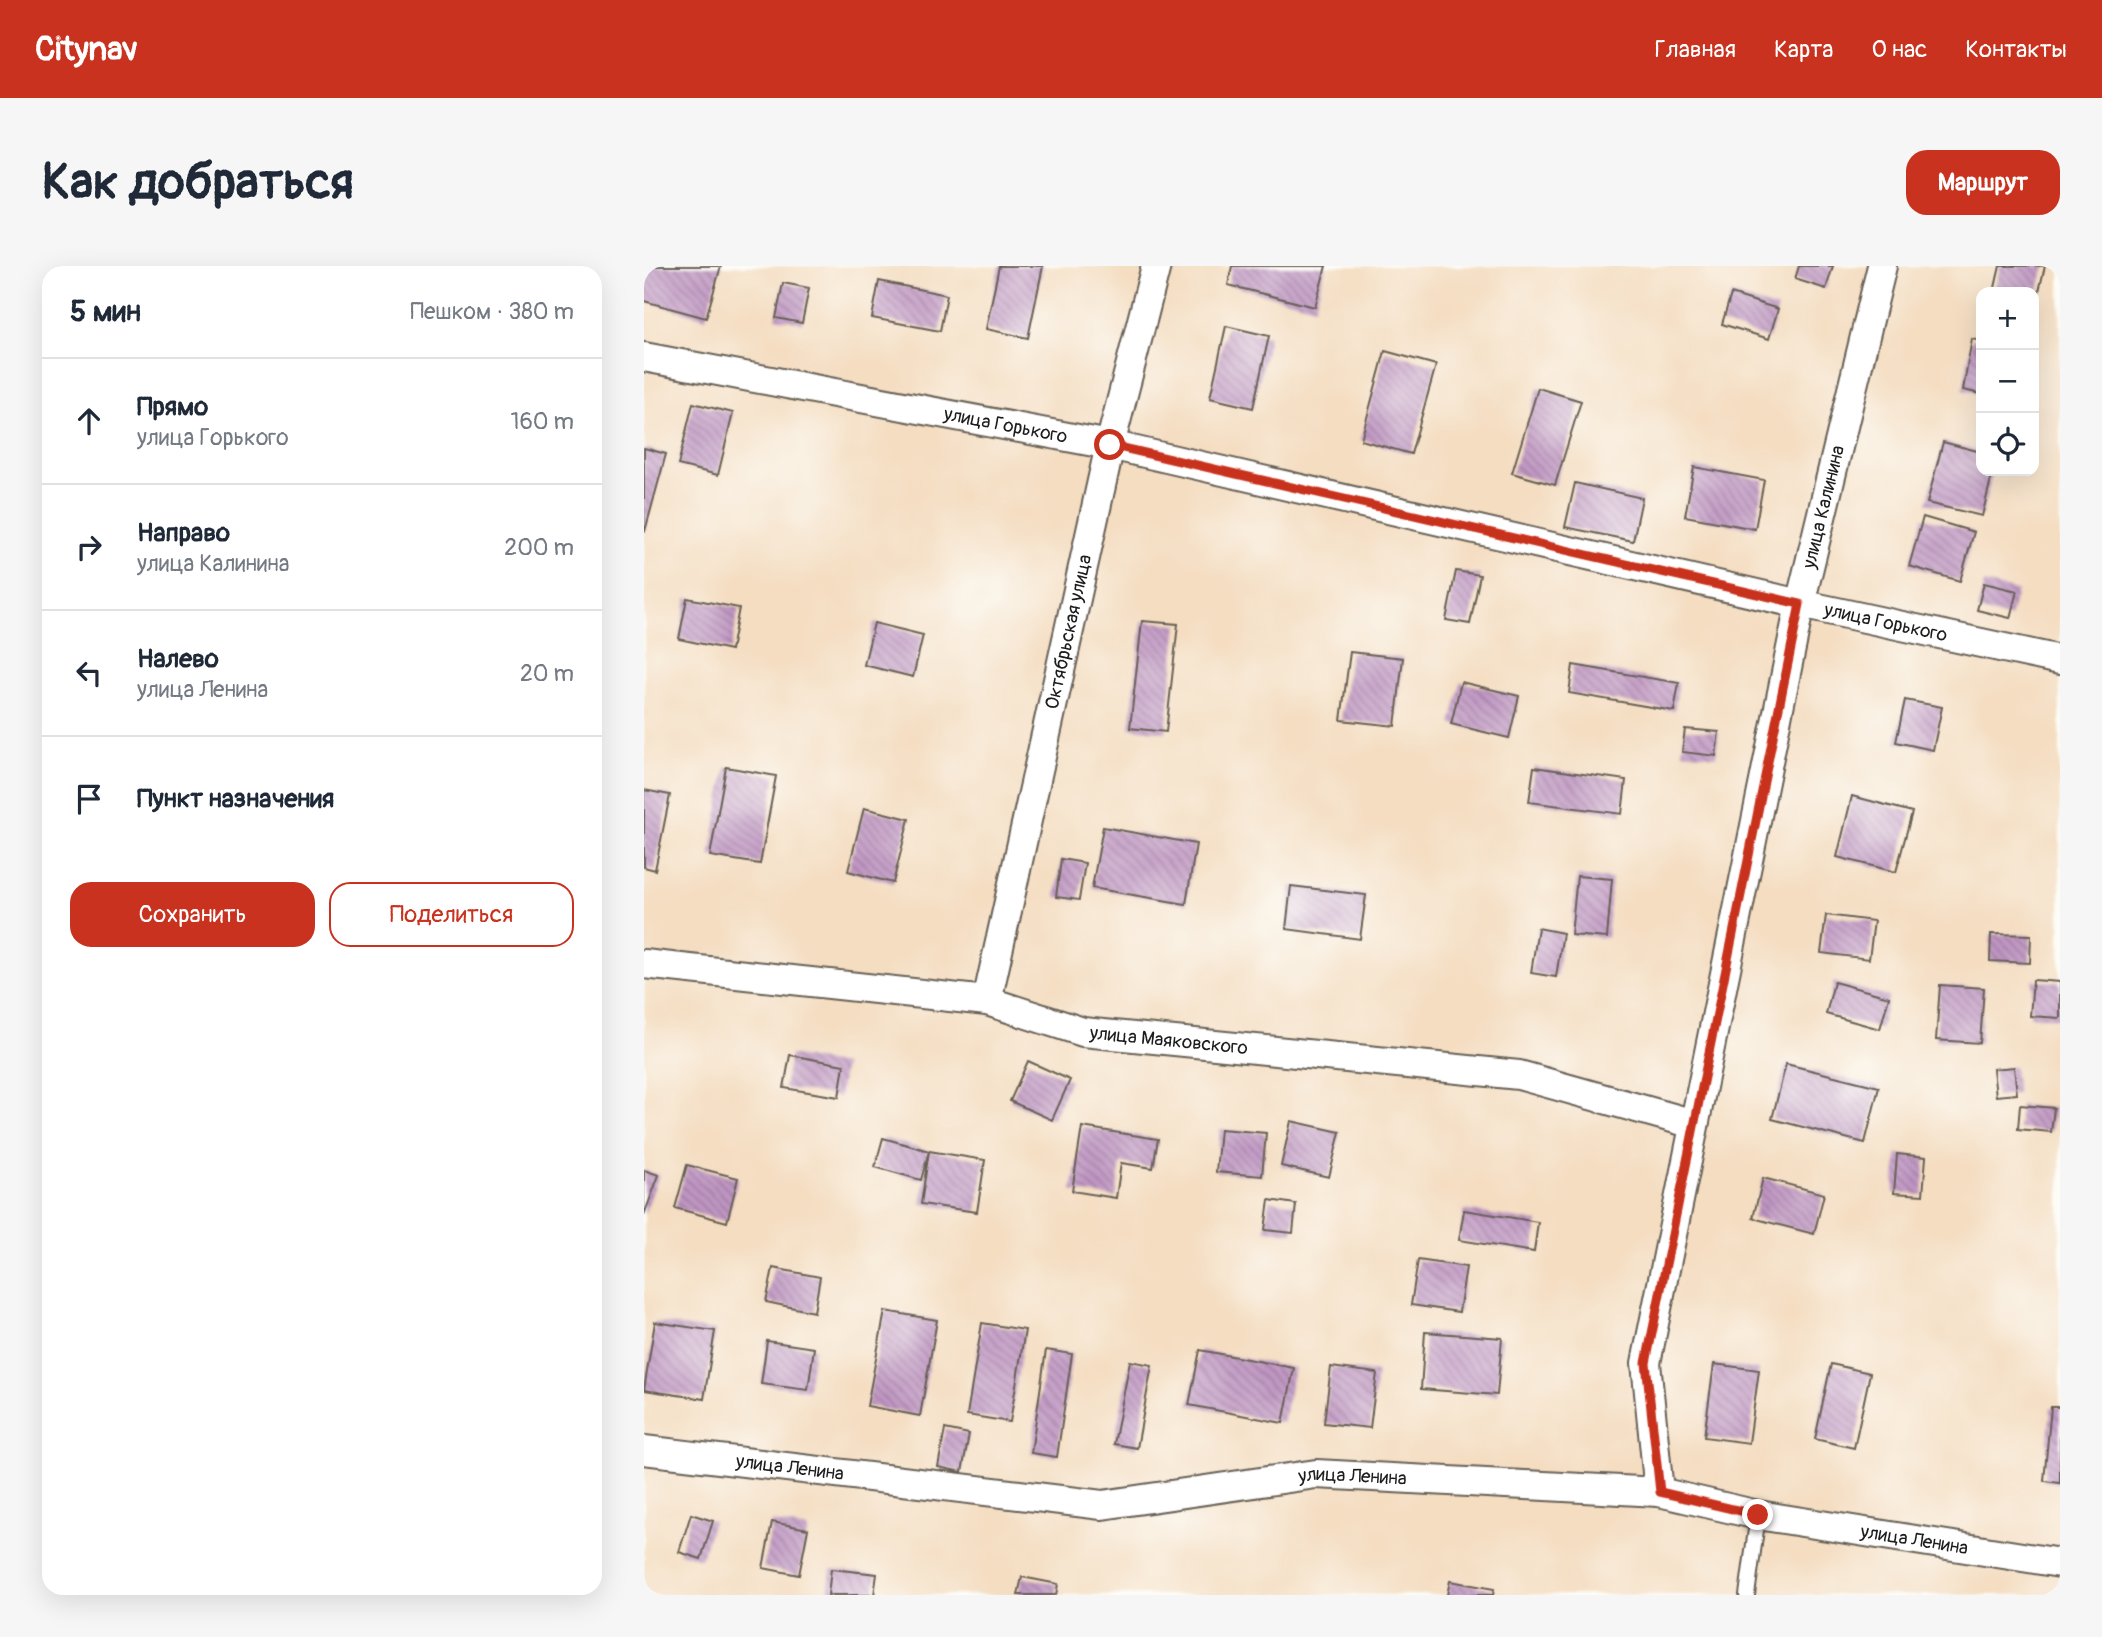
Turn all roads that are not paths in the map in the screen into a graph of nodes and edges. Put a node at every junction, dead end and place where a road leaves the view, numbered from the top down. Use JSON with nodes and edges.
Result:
{"nodes":[{"id":1,"x":1156,"y":266,"type":"edge"},
{"id":2,"x":1882,"y":266,"type":"edge"},
{"id":3,"x":644,"y":357,"type":"edge"},
{"id":4,"x":1110,"y":445,"type":"junction"},
{"id":5,"x":1800,"y":604,"type":"junction"},
{"id":6,"x":2060,"y":660,"type":"edge"},
{"id":7,"x":644,"y":964,"type":"edge"},
{"id":8,"x":987,"y":1001,"type":"junction"},
{"id":9,"x":1694,"y":1124,"type":"junction"},
{"id":10,"x":644,"y":1450,"type":"edge"},
{"id":11,"x":1660,"y":1492,"type":"junction"},
{"id":12,"x":1758,"y":1515,"type":"junction"},
{"id":13,"x":2060,"y":1563,"type":"edge"},
{"id":14,"x":1747,"y":1595,"type":"edge"}],
"edges":[{"from":1,"to":4,"type":"street","name":"Октябрьская улица"},
{"from":2,"to":5,"type":"street","name":"улица Калинина"},
{"from":3,"to":4,"type":"street","name":"улица Горького"},
{"from":4,"to":5,"type":"street","name":"улица Горького"},
{"from":4,"to":8,"type":"street","name":"Октябрьская улица"},
{"from":5,"to":6,"type":"street","name":"улица Горького"},
{"from":5,"to":9,"type":"street","name":"улица Калинина"},
{"from":7,"to":8,"type":"street","name":"улица Маяковского"},
{"from":8,"to":9,"type":"street","name":"улица Маяковского"},
{"from":9,"to":11,"type":"street","name":"улица Калинина"},
{"from":10,"to":11,"type":"street","name":"улица Ленина"},
{"from":11,"to":12,"type":"street","name":"улица Ленина"},
{"from":12,"to":13,"type":"street","name":"улица Ленина"},
{"from":12,"to":14,"type":"lane"}]}
